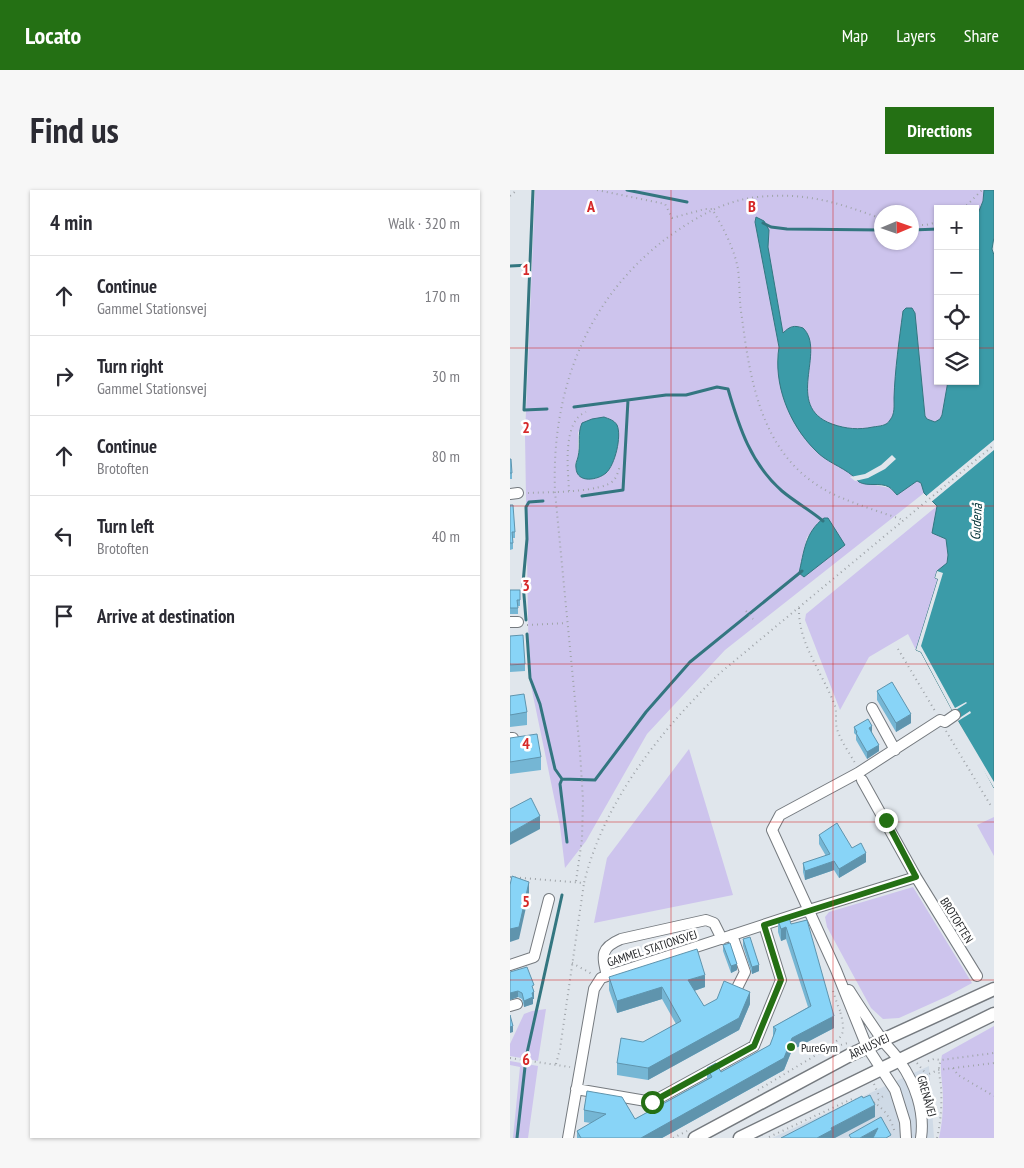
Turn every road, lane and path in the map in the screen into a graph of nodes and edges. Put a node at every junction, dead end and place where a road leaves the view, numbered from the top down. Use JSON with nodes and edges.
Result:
{"nodes":[{"id":1,"x":517,"y":190,"type":"edge"},
{"id":2,"x":597,"y":190,"type":"edge"},
{"id":3,"x":982,"y":190,"type":"edge"},
{"id":4,"x":510,"y":196,"type":"edge"},
{"id":5,"x":967,"y":205,"type":"edge"},
{"id":6,"x":712,"y":209,"type":"junction"},
{"id":7,"x":874,"y":216,"type":"edge"},
{"id":8,"x":934,"y":223,"type":"edge"},
{"id":9,"x":919,"y":225,"type":"edge"},
{"id":10,"x":586,"y":412,"type":"dead end"},
{"id":11,"x":994,"y":445,"type":"edge"},
{"id":12,"x":620,"y":465,"type":"dead end"},
{"id":13,"x":569,"y":491,"type":"junction"},
{"id":14,"x":555,"y":492,"type":"junction"},
{"id":15,"x":514,"y":493,"type":"edge"},
{"id":16,"x":904,"y":520,"type":"junction"},
{"id":17,"x":799,"y":608,"type":"junction"},
{"id":18,"x":746,"y":612,"type":"dead end"},
{"id":19,"x":753,"y":619,"type":"dead end"},
{"id":20,"x":514,"y":622,"type":"edge"},
{"id":21,"x":567,"y":623,"type":"junction"},
{"id":22,"x":872,"y":708,"type":"dead end"},
{"id":23,"x":955,"y":715,"type":"dead end"},
{"id":24,"x":895,"y":750,"type":"junction"},
{"id":25,"x":860,"y":776,"type":"junction"},
{"id":26,"x":510,"y":877,"type":"edge"},
{"id":27,"x":916,"y":877,"type":"junction"},
{"id":28,"x":576,"y":881,"type":"junction"},
{"id":29,"x":584,"y":883,"type":"junction"},
{"id":30,"x":549,"y":899,"type":"dead end"},
{"id":31,"x":810,"y":910,"type":"junction"},
{"id":32,"x":764,"y":925,"type":"junction"},
{"id":33,"x":727,"y":937,"type":"junction"},
{"id":34,"x":572,"y":963,"type":"junction"},
{"id":35,"x":510,"y":965,"type":"edge"},
{"id":36,"x":836,"y":970,"type":"junction"},
{"id":37,"x":977,"y":976,"type":"dead end"},
{"id":38,"x":604,"y":977,"type":"junction"},
{"id":39,"x":737,"y":988,"type":"edge"},
{"id":40,"x":994,"y":989,"type":"edge"},
{"id":41,"x":839,"y":1009,"type":"dead end"},
{"id":42,"x":994,"y":1014,"type":"edge"},
{"id":43,"x":882,"y":1040,"type":"junction"},
{"id":44,"x":849,"y":1042,"type":"dead end"},
{"id":45,"x":867,"y":1047,"type":"junction"},
{"id":46,"x":826,"y":1049,"type":"junction"},
{"id":47,"x":994,"y":1053,"type":"edge"},
{"id":48,"x":510,"y":1058,"type":"edge"},
{"id":49,"x":900,"y":1060,"type":"junction"},
{"id":50,"x":941,"y":1060,"type":"junction"},
{"id":51,"x":928,"y":1061,"type":"dead end"},
{"id":52,"x":994,"y":1063,"type":"edge"},
{"id":53,"x":556,"y":1064,"type":"junction"},
{"id":54,"x":953,"y":1068,"type":"junction"},
{"id":55,"x":579,"y":1069,"type":"junction"},
{"id":56,"x":882,"y":1069,"type":"junction"},
{"id":57,"x":938,"y":1070,"type":"junction"},
{"id":58,"x":927,"y":1075,"type":"dead end"},
{"id":59,"x":576,"y":1089,"type":"junction"},
{"id":60,"x":756,"y":1092,"type":"dead end"},
{"id":61,"x":994,"y":1096,"type":"edge"},
{"id":62,"x":880,"y":1098,"type":"dead end"},
{"id":63,"x":858,"y":1099,"type":"edge"},
{"id":64,"x":870,"y":1102,"type":"edge"},
{"id":65,"x":874,"y":1103,"type":"junction"},
{"id":66,"x":691,"y":1134,"type":"edge"},
{"id":67,"x":568,"y":1138,"type":"edge"},
{"id":68,"x":674,"y":1138,"type":"edge"},
{"id":69,"x":740,"y":1138,"type":"edge"},
{"id":70,"x":767,"y":1138,"type":"edge"},
{"id":71,"x":901,"y":1138,"type":"edge"},
{"id":72,"x":921,"y":1138,"type":"edge"},
{"id":73,"x":937,"y":1138,"type":"edge"}],
"edges":[{"from":1,"to":4,"type":"path"},
{"from":2,"to":6,"type":"path"},
{"from":3,"to":5,"type":"path"},
{"from":6,"to":7,"type":"path"},
{"from":6,"to":14,"type":"path"},
{"from":6,"to":16,"type":"path"},
{"from":8,"to":9,"type":"path"},
{"from":10,"to":13,"type":"path"},
{"from":11,"to":16,"type":"path"},
{"from":12,"to":13,"type":"path"},
{"from":13,"to":14,"type":"path"},
{"from":14,"to":15,"type":"path"},
{"from":14,"to":21,"type":"path"},
{"from":16,"to":17,"type":"path"},
{"from":17,"to":25,"type":"path"},
{"from":17,"to":29,"type":"path"},
{"from":18,"to":19,"type":"path"},
{"from":20,"to":21,"type":"path"},
{"from":21,"to":28,"type":"path"},
{"from":22,"to":24,"type":"street"},
{"from":23,"to":24,"type":"street"},
{"from":24,"to":25,"type":"street"},
{"from":25,"to":27,"type":"street","name":"BROTOFTEN"},
{"from":25,"to":31,"type":"street"},
{"from":26,"to":28,"type":"path"},
{"from":27,"to":31,"type":"street"},
{"from":27,"to":37,"type":"street","name":"BROTOFTEN"},
{"from":28,"to":29,"type":"path"},
{"from":29,"to":34,"type":"path"},
{"from":30,"to":35,"type":"street"},
{"from":31,"to":32,"type":"street","name":"GAMMEL STATIONSVEJ"},
{"from":31,"to":36,"type":"street"},
{"from":32,"to":33,"type":"street","name":"GAMMEL STATIONSVEJ"},
{"from":32,"to":59,"type":"street"},
{"from":33,"to":38,"type":"street","name":"GAMMEL STATIONSVEJ"},
{"from":33,"to":38,"type":"street"},
{"from":33,"to":39,"type":"street"},
{"from":34,"to":38,"type":"path"},
{"from":34,"to":53,"type":"path"},
{"from":36,"to":43,"type":"street","name":"GRENÅVEJ"},
{"from":36,"to":45,"type":"street"},
{"from":38,"to":55,"type":"street","name":"GAMMEL STATIONSVEJ"},
{"from":40,"to":43,"type":"main road","name":"ÅRHUSVEJ"},
{"from":41,"to":46,"type":"path"},
{"from":42,"to":49,"type":"main road"},
{"from":43,"to":45,"type":"main road","name":"ÅRHUSVEJ"},
{"from":43,"to":49,"type":"street","name":"GRENÅVEJ"},
{"from":44,"to":46,"type":"path"},
{"from":45,"to":56,"type":"street"},
{"from":45,"to":66,"type":"main road","name":"ÅRHUSVEJ"},
{"from":46,"to":60,"type":"path"},
{"from":47,"to":50,"type":"path"},
{"from":48,"to":53,"type":"path"},
{"from":49,"to":56,"type":"main road"},
{"from":49,"to":72,"type":"street","name":"GRENÅVEJ"},
{"from":50,"to":51,"type":"path"},
{"from":50,"to":57,"type":"path"},
{"from":52,"to":54,"type":"path"},
{"from":53,"to":55,"type":"path"},
{"from":54,"to":57,"type":"path"},
{"from":54,"to":61,"type":"path"},
{"from":55,"to":59,"type":"street","name":"GAMMEL STATIONSVEJ"},
{"from":56,"to":69,"type":"main road"},
{"from":56,"to":71,"type":"street"},
{"from":57,"to":58,"type":"path"},
{"from":57,"to":73,"type":"path"},
{"from":59,"to":67,"type":"street","name":"GAMMEL STATIONSVEJ"},
{"from":62,"to":65,"type":"path"},
{"from":63,"to":70,"type":"path"},
{"from":64,"to":65,"type":"path"},
{"from":65,"to":71,"type":"path"},
{"from":66,"to":68,"type":"path"}]}
